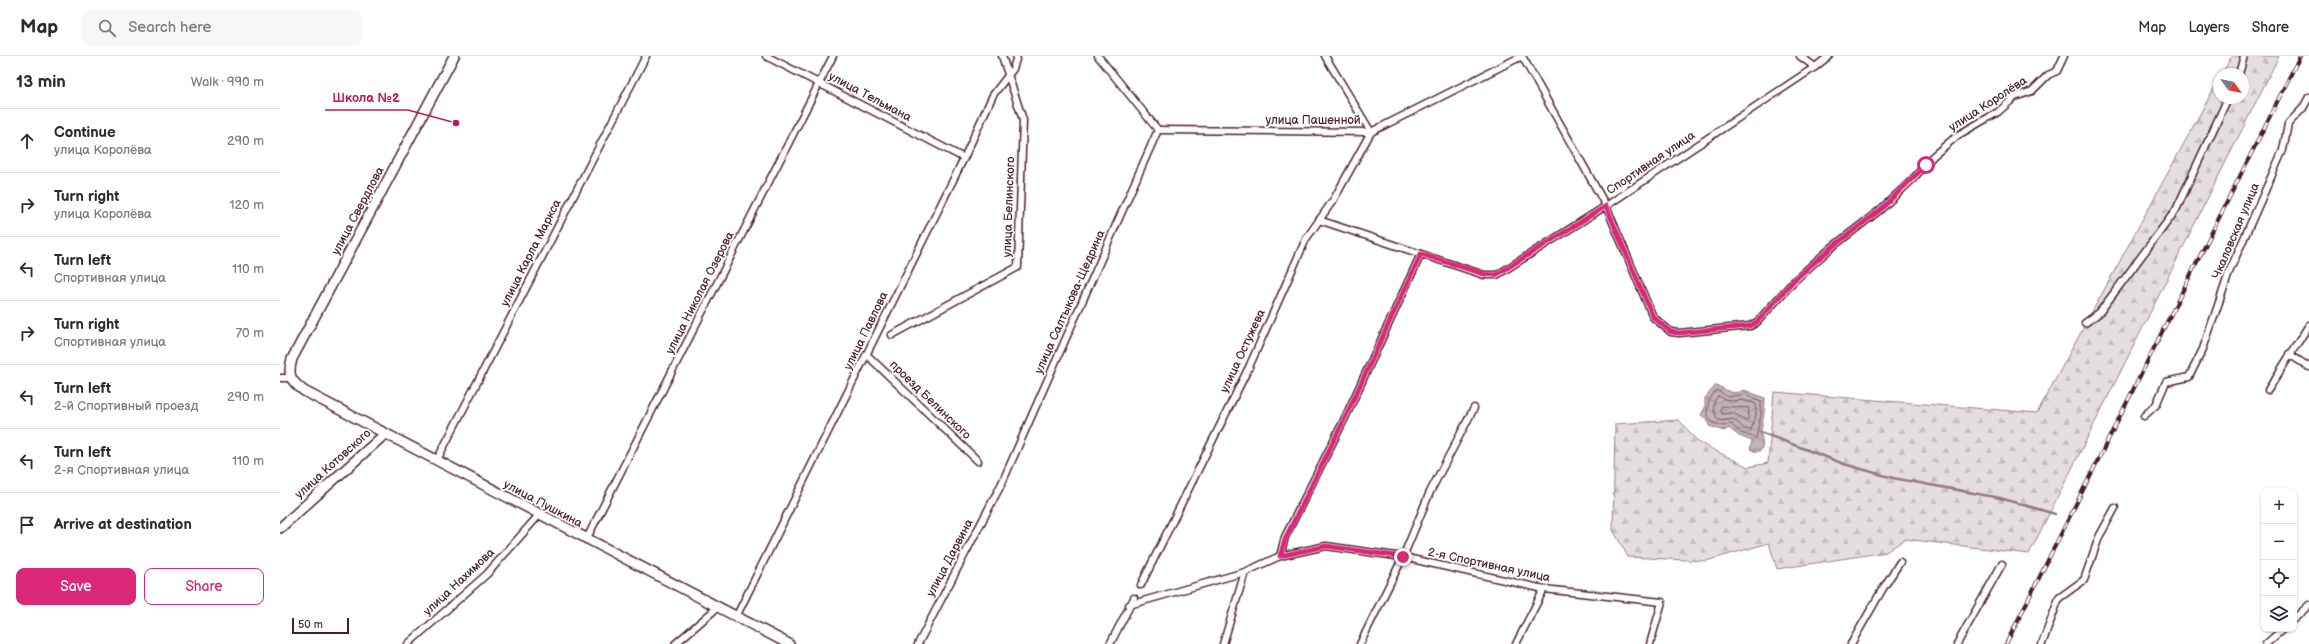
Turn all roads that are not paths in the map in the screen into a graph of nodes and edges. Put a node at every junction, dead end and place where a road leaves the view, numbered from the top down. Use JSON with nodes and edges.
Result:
{"nodes":[{"id":1,"x":454,"y":56,"type":"edge"},
{"id":2,"x":646,"y":56,"type":"edge"},
{"id":3,"x":766,"y":56,"type":"edge"},
{"id":4,"x":833,"y":56,"type":"edge"},
{"id":5,"x":1002,"y":56,"type":"edge"},
{"id":6,"x":1017,"y":56,"type":"edge"},
{"id":7,"x":1098,"y":56,"type":"edge"},
{"id":8,"x":1325,"y":56,"type":"edge"},
{"id":9,"x":1522,"y":56,"type":"edge"},
{"id":10,"x":1800,"y":56,"type":"edge"},
{"id":11,"x":1829,"y":56,"type":"edge"},
{"id":12,"x":2064,"y":56,"type":"edge"},
{"id":13,"x":2244,"y":56,"type":"edge"},
{"id":14,"x":1815,"y":67,"type":"junction"},
{"id":15,"x":2241,"y":68,"type":"edge"},
{"id":16,"x":1008,"y":75,"type":"junction"},
{"id":17,"x":819,"y":82,"type":"junction"},
{"id":18,"x":2309,"y":98,"type":"edge"},
{"id":19,"x":2225,"y":104,"type":"edge"},
{"id":20,"x":1158,"y":130,"type":"junction"},
{"id":21,"x":1371,"y":132,"type":"junction"},
{"id":22,"x":964,"y":158,"type":"junction"},
{"id":23,"x":1606,"y":206,"type":"junction"},
{"id":24,"x":1319,"y":220,"type":"junction"},
{"id":25,"x":1421,"y":254,"type":"junction"},
{"id":26,"x":2086,"y":323,"type":"dead end"},
{"id":27,"x":2309,"y":325,"type":"edge"},
{"id":28,"x":892,"y":335,"type":"dead end"},
{"id":29,"x":2289,"y":354,"type":"junction"},
{"id":30,"x":867,"y":355,"type":"junction"},
{"id":31,"x":2309,"y":367,"type":"edge"},
{"id":32,"x":280,"y":378,"type":"edge"},
{"id":33,"x":290,"y":378,"type":"junction"},
{"id":34,"x":2268,"y":390,"type":"dead end"},
{"id":35,"x":1474,"y":408,"type":"dead end"},
{"id":36,"x":2144,"y":416,"type":"dead end"},
{"id":37,"x":385,"y":434,"type":"junction"},
{"id":38,"x":436,"y":460,"type":"junction"},
{"id":39,"x":978,"y":462,"type":"dead end"},
{"id":40,"x":1002,"y":483,"type":"joint"},
{"id":41,"x":2115,"y":508,"type":"dead end"},
{"id":42,"x":539,"y":515,"type":"junction"},
{"id":43,"x":280,"y":528,"type":"edge"},
{"id":44,"x":586,"y":540,"type":"junction"},
{"id":45,"x":1280,"y":556,"type":"junction"},
{"id":46,"x":1403,"y":557,"type":"junction"},
{"id":47,"x":1900,"y":562,"type":"dead end"},
{"id":48,"x":2002,"y":564,"type":"dead end"},
{"id":49,"x":1245,"y":572,"type":"junction"},
{"id":50,"x":1141,"y":585,"type":"dead end"},
{"id":51,"x":1544,"y":589,"type":"junction"},
{"id":52,"x":1134,"y":598,"type":"dead end"},
{"id":53,"x":1130,"y":605,"type":"junction"},
{"id":54,"x":2309,"y":606,"type":"edge"},
{"id":55,"x":718,"y":608,"type":"junction"},
{"id":56,"x":2297,"y":616,"type":"edge"},
{"id":57,"x":736,"y":617,"type":"junction"},
{"id":58,"x":2280,"y":632,"type":"edge"},
{"id":59,"x":408,"y":644,"type":"edge"},
{"id":60,"x":675,"y":644,"type":"edge"},
{"id":61,"x":789,"y":644,"type":"edge"},
{"id":62,"x":918,"y":644,"type":"edge"},
{"id":63,"x":1110,"y":644,"type":"edge"},
{"id":64,"x":1223,"y":644,"type":"edge"},
{"id":65,"x":1360,"y":644,"type":"edge"},
{"id":66,"x":1516,"y":644,"type":"edge"},
{"id":67,"x":1650,"y":644,"type":"edge"},
{"id":68,"x":1851,"y":644,"type":"edge"},
{"id":69,"x":1957,"y":644,"type":"edge"},
{"id":70,"x":2042,"y":644,"type":"edge"},
{"id":71,"x":2266,"y":644,"type":"edge"}],
"edges":[{"from":1,"to":33,"type":"main road","name":"улица Свердлова"},
{"from":2,"to":38,"type":"street","name":"улица Карла Маркса"},
{"from":3,"to":17,"type":"street","name":"улица Тельмана"},
{"from":4,"to":17,"type":"street","name":"улица Николая Озерова"},
{"from":5,"to":16,"type":"street","name":"улица Белинского"},
{"from":6,"to":16,"type":"street","name":"улица Павлова"},
{"from":7,"to":20,"type":"street"},
{"from":8,"to":21,"type":"street"},
{"from":9,"to":21,"type":"street","name":"улица Пашенной"},
{"from":9,"to":23,"type":"street","name":"улица Королёва"},
{"from":10,"to":14,"type":"street"},
{"from":11,"to":14,"type":"street","name":"Спортивная улица"},
{"from":12,"to":23,"type":"street","name":"улица Королёва"},
{"from":13,"to":15,"type":"street"},
{"from":14,"to":23,"type":"street","name":"Спортивная улица"},
{"from":16,"to":22,"type":"street","name":"улица Павлова"},
{"from":16,"to":28,"type":"street","name":"улица Белинского"},
{"from":17,"to":22,"type":"street","name":"улица Тельмана"},
{"from":17,"to":44,"type":"street","name":"улица Николая Озерова"},
{"from":18,"to":36,"type":"street","name":"Чкаловская улица"},
{"from":19,"to":26,"type":"street"},
{"from":20,"to":21,"type":"street","name":"улица Пашенной"},
{"from":20,"to":40,"type":"street","name":"улица Салтыкова-Щедрина"},
{"from":21,"to":24,"type":"street","name":"улица Остужева"},
{"from":22,"to":30,"type":"street","name":"улица Павлова"},
{"from":23,"to":25,"type":"street","name":"Спортивная улица"},
{"from":24,"to":25,"type":"street","name":"Спортивная улица"},
{"from":24,"to":50,"type":"street","name":"улица Остужева"},
{"from":25,"to":45,"type":"street"},
{"from":27,"to":29,"type":"street"},
{"from":29,"to":31,"type":"street"},
{"from":29,"to":34,"type":"street"},
{"from":30,"to":39,"type":"street","name":"проезд Белинского"},
{"from":30,"to":57,"type":"street","name":"улица Павлова"},
{"from":32,"to":33,"type":"street"},
{"from":33,"to":37,"type":"main road","name":"улица Пушкина"},
{"from":35,"to":46,"type":"street"},
{"from":37,"to":38,"type":"main road","name":"улица Пушкина"},
{"from":37,"to":43,"type":"main road","name":"улица Котовского"},
{"from":38,"to":42,"type":"main road","name":"улица Пушкина"},
{"from":40,"to":62,"type":"street","name":"улица Дарвина"},
{"from":41,"to":70,"type":"street"},
{"from":42,"to":44,"type":"main road","name":"улица Пушкина"},
{"from":42,"to":59,"type":"street","name":"улица Нахимова"},
{"from":44,"to":55,"type":"main road","name":"улица Пушкина"},
{"from":45,"to":46,"type":"street","name":"2-я Спортивная улица"},
{"from":45,"to":49,"type":"street","name":"2-я Спортивная улица"},
{"from":46,"to":51,"type":"street","name":"2-я Спортивная улица"},
{"from":46,"to":65,"type":"street"},
{"from":47,"to":68,"type":"street"},
{"from":48,"to":69,"type":"street"},
{"from":49,"to":53,"type":"street","name":"2-я Спортивная улица"},
{"from":49,"to":64,"type":"street"},
{"from":51,"to":66,"type":"street"},
{"from":51,"to":67,"type":"street","name":"2-я Спортивная улица"},
{"from":52,"to":53,"type":"street"},
{"from":53,"to":63,"type":"street"},
{"from":54,"to":56,"type":"street"},
{"from":55,"to":57,"type":"main road","name":"улица Пушкина"},
{"from":55,"to":60,"type":"street"},
{"from":57,"to":61,"type":"main road","name":"улица Пушкина"},
{"from":58,"to":71,"type":"street"}]}
